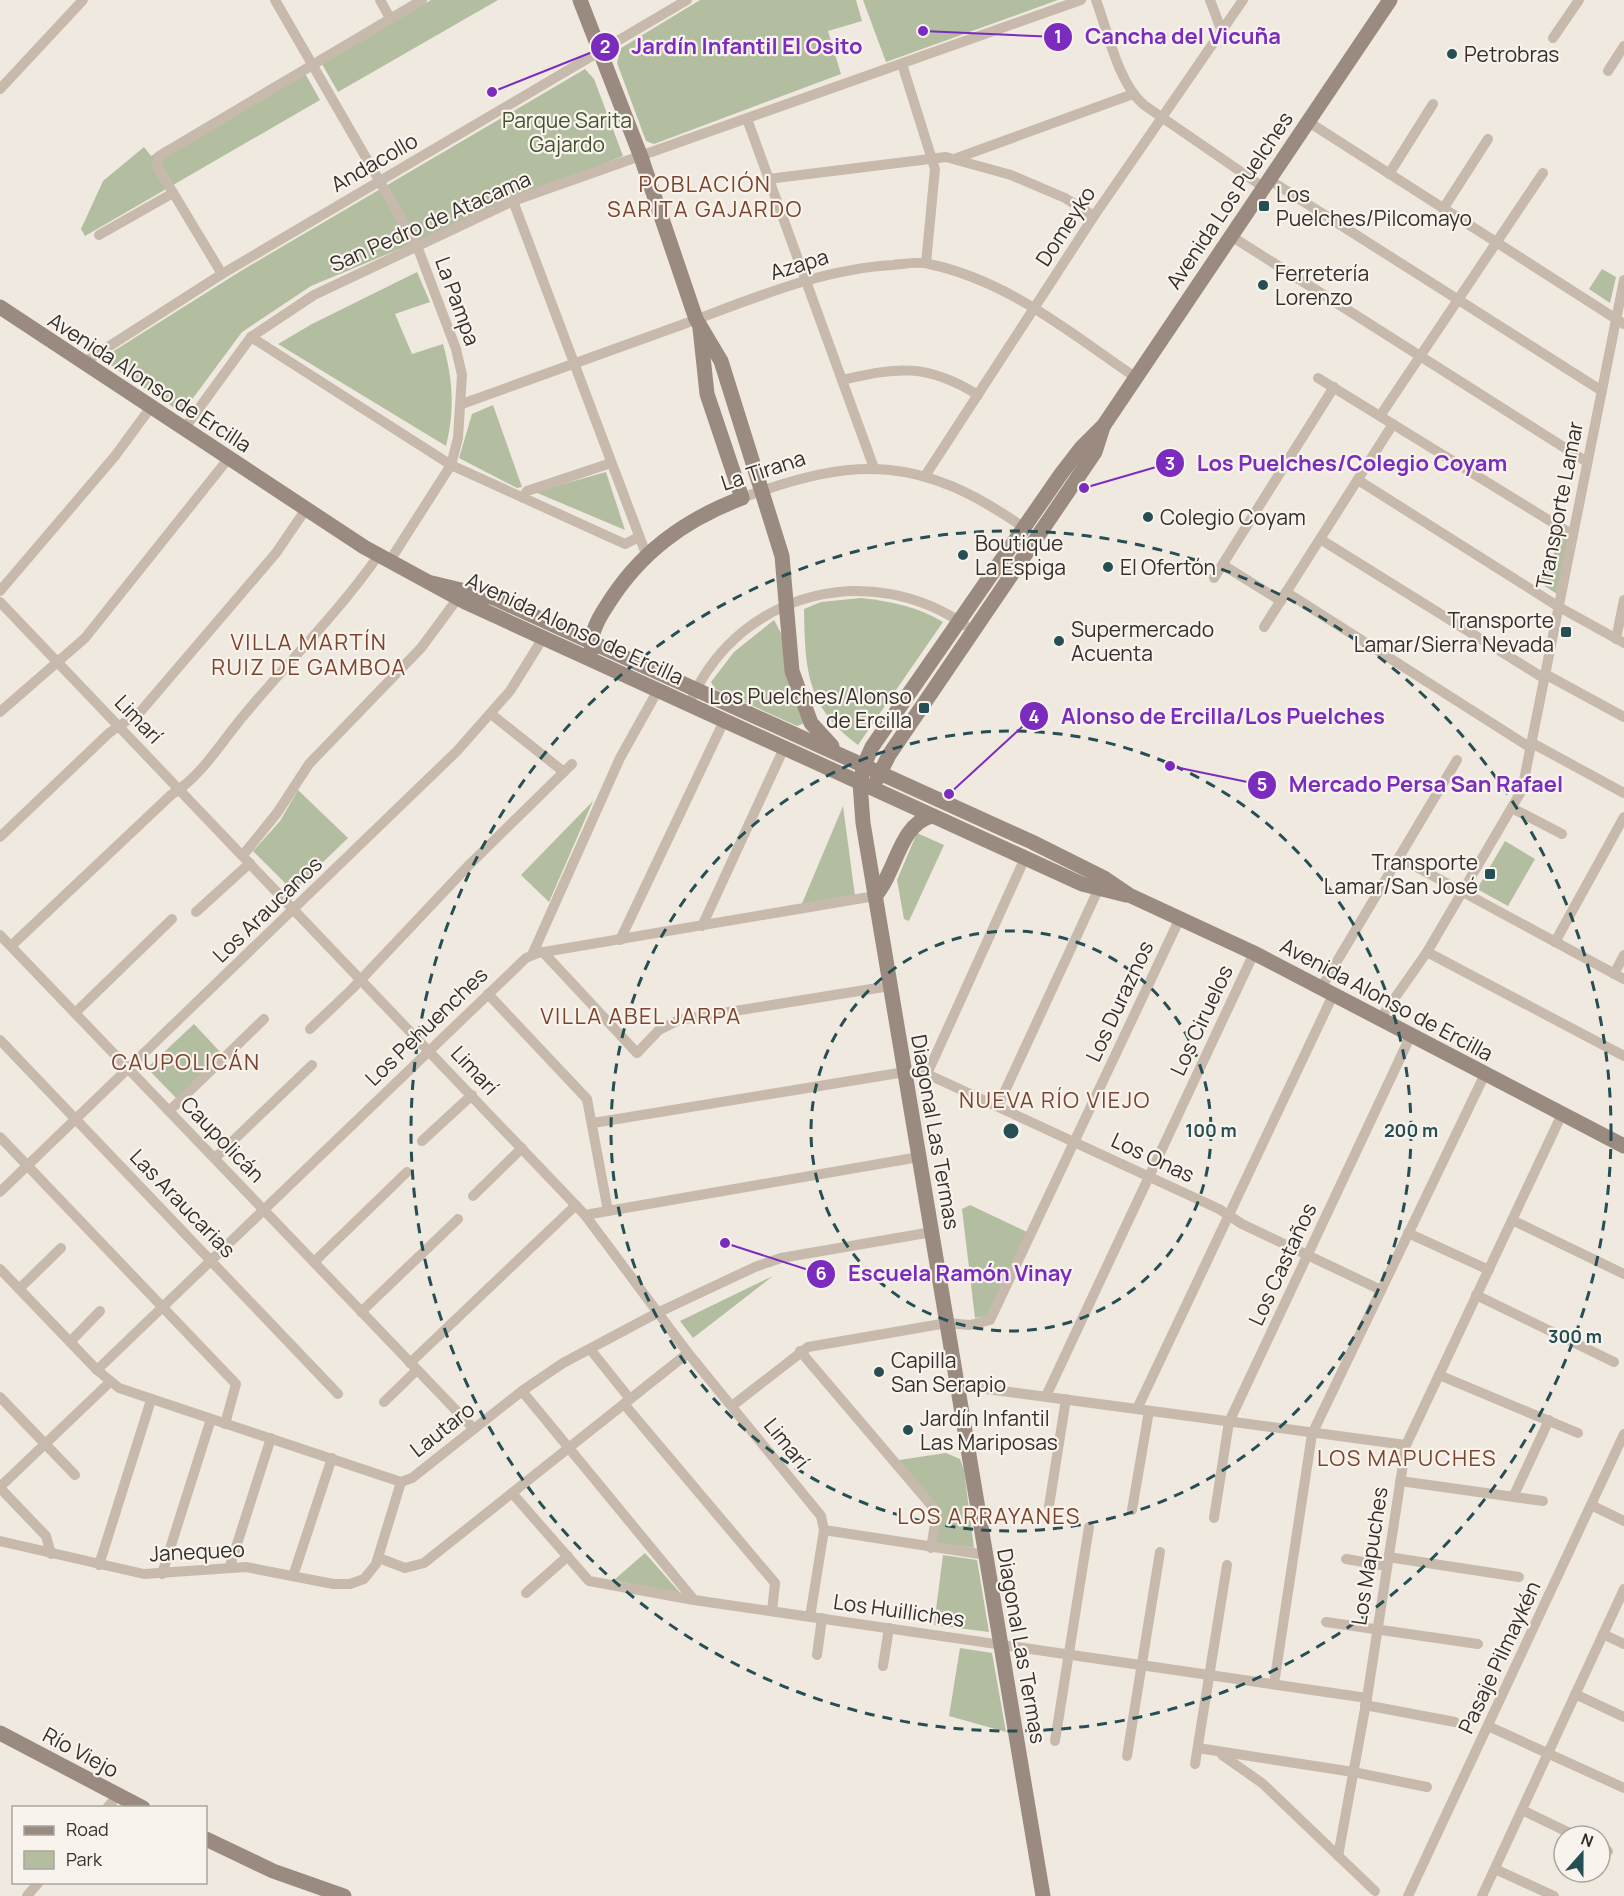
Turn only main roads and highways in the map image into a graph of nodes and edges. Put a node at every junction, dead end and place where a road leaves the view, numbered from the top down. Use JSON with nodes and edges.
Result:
{"nodes":[{"id":1,"x":580,"y":0,"type":"edge"},
{"id":2,"x":1390,"y":0,"type":"edge"},
{"id":3,"x":0,"y":307,"type":"edge"},
{"id":4,"x":698,"y":323,"type":"junction"},
{"id":5,"x":1104,"y":425,"type":"junction"},
{"id":6,"x":432,"y":583,"type":"junction"},
{"id":7,"x":591,"y":641,"type":"junction"},
{"id":8,"x":602,"y":664,"type":"junction"},
{"id":9,"x":840,"y":754,"type":"junction"},
{"id":10,"x":864,"y":765,"type":"junction"},
{"id":11,"x":880,"y":772,"type":"junction"},
{"id":12,"x":867,"y":786,"type":"junction"},
{"id":13,"x":932,"y":816,"type":"junction"},
{"id":14,"x":1129,"y":895,"type":"junction"},
{"id":15,"x":875,"y":896,"type":"junction"},
{"id":16,"x":1622,"y":1142,"type":"edge"},
{"id":17,"x":0,"y":1733,"type":"edge"},
{"id":18,"x":139,"y":1806,"type":"edge"},
{"id":19,"x":207,"y":1840,"type":"edge"},
{"id":20,"x":304,"y":1890,"type":"edge"},
{"id":21,"x":344,"y":1896,"type":"edge"},
{"id":22,"x":1043,"y":1896,"type":"edge"}],
"edges":[{"from":1,"to":4,"type":"main road"},
{"from":2,"to":5,"type":"main road","name":"Avenida Los Puelches"},
{"from":3,"to":6,"type":"main road","name":"Avenida Alonso de Ercilla"},
{"from":4,"to":7,"type":"main road","name":"La Tirana"},
{"from":4,"to":9,"type":"main road"},
{"from":5,"to":10,"type":"main road","name":"Avenida Los Puelches"},
{"from":5,"to":11,"type":"main road","name":"Avenida Los Puelches"},
{"from":6,"to":7,"type":"main road","name":"Avenida Alonso de Ercilla"},
{"from":6,"to":8,"type":"main road","name":"Avenida Alonso de Ercilla"},
{"from":7,"to":8,"type":"main road"},
{"from":7,"to":9,"type":"main road","name":"Avenida Alonso de Ercilla"},
{"from":8,"to":12,"type":"main road","name":"Avenida Alonso de Ercilla"},
{"from":9,"to":10,"type":"main road","name":"Avenida Alonso de Ercilla"},
{"from":10,"to":11,"type":"main road","name":"Avenida Alonso de Ercilla"},
{"from":10,"to":12,"type":"main road","name":"Diagonal Las Termas"},
{"from":11,"to":12,"type":"main road","name":"Avenida Los Puelches"},
{"from":11,"to":14,"type":"main road","name":"Avenida Alonso de Ercilla"},
{"from":12,"to":13,"type":"main road","name":"Avenida Alonso de Ercilla"},
{"from":12,"to":15,"type":"main road","name":"Diagonal Las Termas"},
{"from":13,"to":14,"type":"main road","name":"Avenida Alonso de Ercilla"},
{"from":13,"to":15,"type":"main road"},
{"from":14,"to":16,"type":"main road","name":"Avenida Alonso de Ercilla"},
{"from":15,"to":22,"type":"main road","name":"Diagonal Las Termas"},
{"from":17,"to":18,"type":"main road","name":"Río Viejo"},
{"from":19,"to":20,"type":"main road"},
{"from":20,"to":21,"type":"main road"}]}
